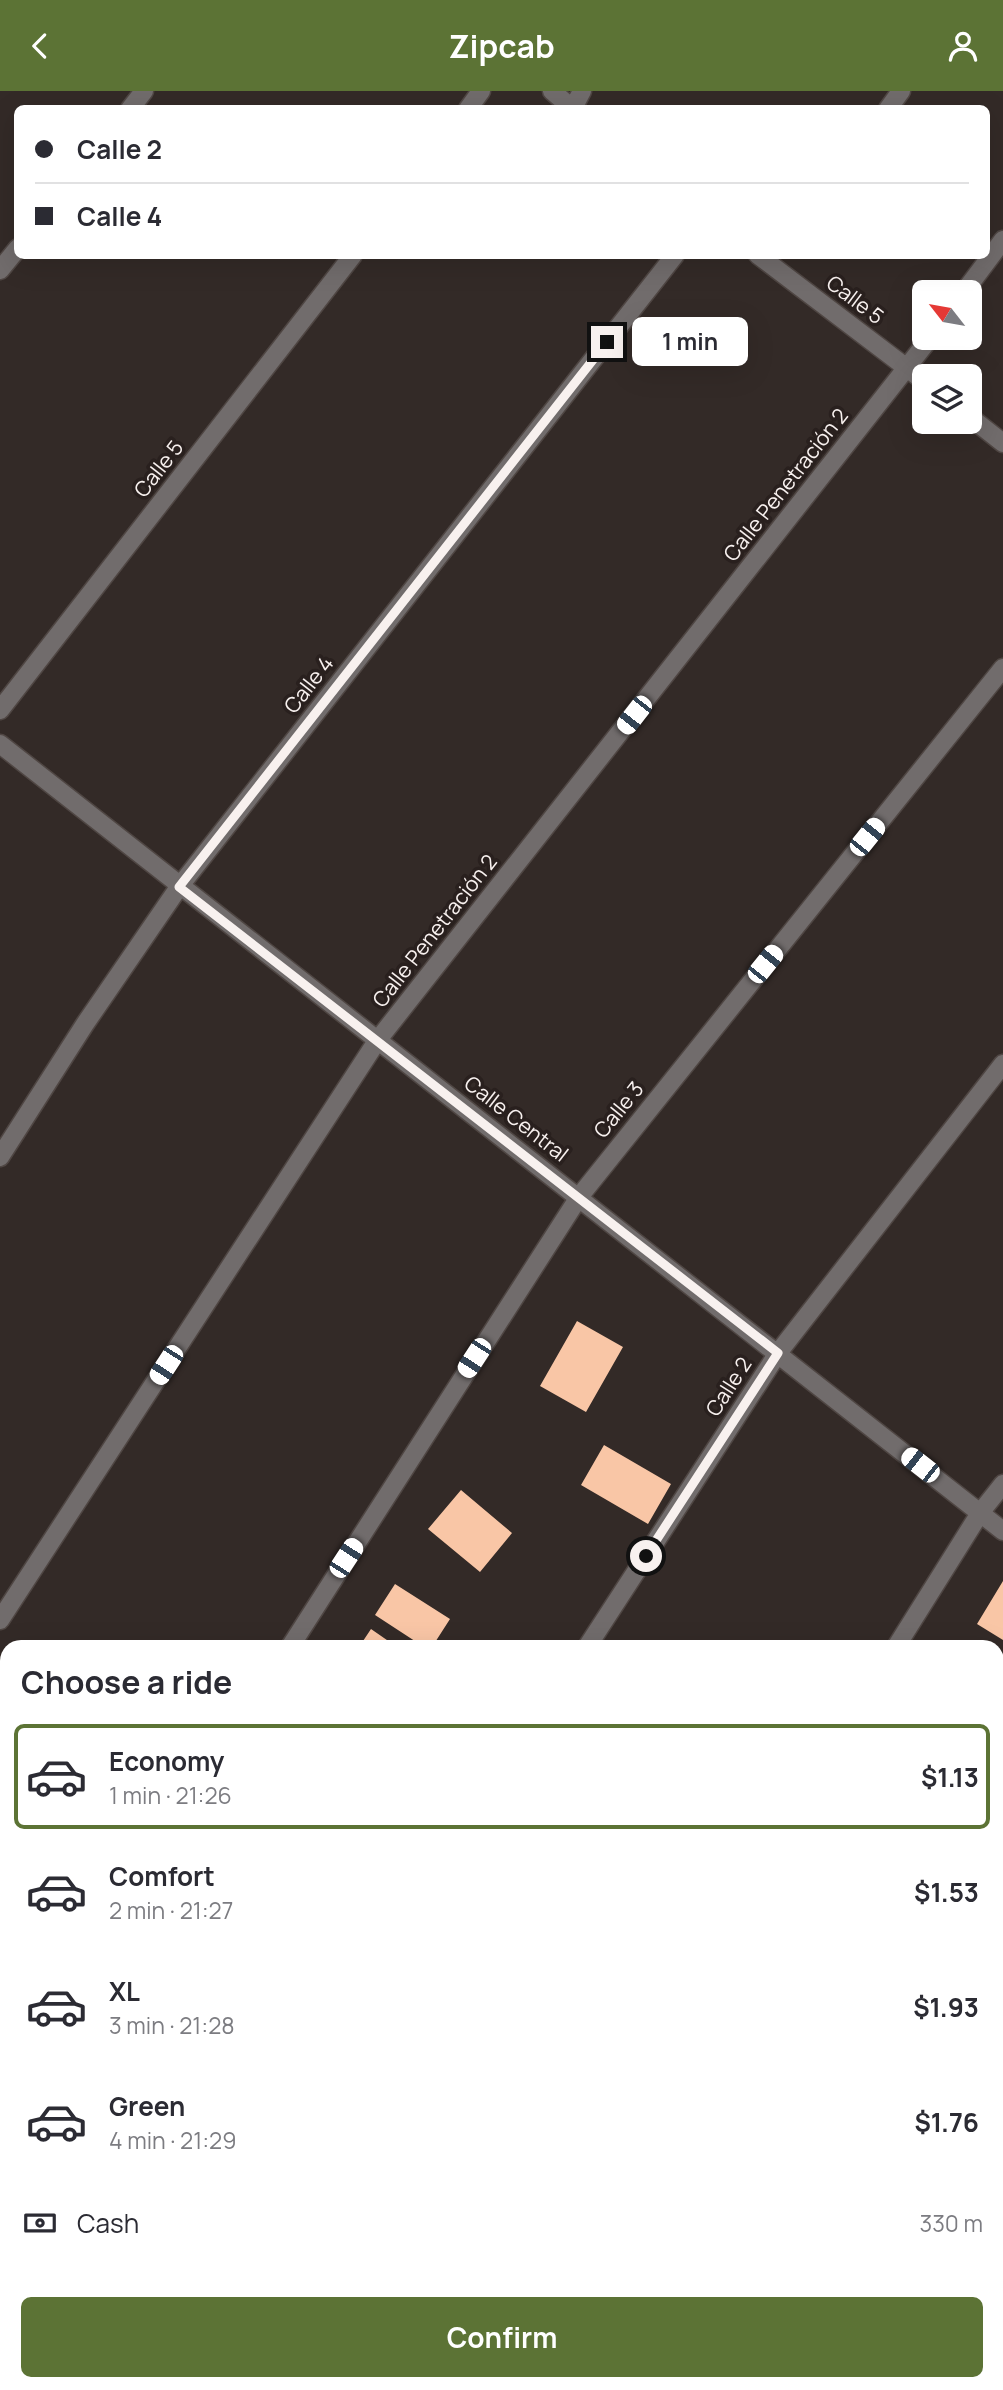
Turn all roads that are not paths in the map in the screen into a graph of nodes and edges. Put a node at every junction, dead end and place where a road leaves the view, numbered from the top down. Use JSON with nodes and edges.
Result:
{"nodes":[{"id":1,"x":144,"y":91,"type":"edge"},
{"id":2,"x":481,"y":91,"type":"edge"},
{"id":3,"x":552,"y":91,"type":"edge"},
{"id":4,"x":133,"y":105,"type":"edge"},
{"id":5,"x":470,"y":105,"type":"edge"},
{"id":6,"x":569,"y":105,"type":"edge"},
{"id":7,"x":1003,"y":240,"type":"edge"},
{"id":8,"x":990,"y":257,"type":"edge"},
{"id":9,"x":350,"y":259,"type":"edge"},
{"id":10,"x":673,"y":259,"type":"edge"},
{"id":11,"x":768,"y":259,"type":"edge"},
{"id":12,"x":989,"y":259,"type":"edge"},
{"id":13,"x":973,"y":280,"type":"edge"},
{"id":14,"x":921,"y":350,"type":"edge"},
{"id":15,"x":907,"y":368,"type":"junction"},
{"id":16,"x":912,"y":372,"type":"edge"},
{"id":17,"x":982,"y":426,"type":"edge"},
{"id":18,"x":1003,"y":443,"type":"edge"},
{"id":19,"x":1003,"y":668,"type":"edge"},
{"id":20,"x":0,"y":710,"type":"edge"},
{"id":21,"x":0,"y":744,"type":"edge"},
{"id":22,"x":179,"y":887,"type":"junction"},
{"id":23,"x":377,"y":1041,"type":"junction"},
{"id":24,"x":1003,"y":1064,"type":"edge"},
{"id":25,"x":0,"y":1157,"type":"edge"},
{"id":26,"x":579,"y":1197,"type":"junction"},
{"id":27,"x":778,"y":1353,"type":"junction"},
{"id":28,"x":1003,"y":1484,"type":"edge"},
{"id":29,"x":980,"y":1513,"type":"junction"},
{"id":30,"x":1003,"y":1531,"type":"edge"},
{"id":31,"x":0,"y":1620,"type":"edge"},
{"id":32,"x":294,"y":1640,"type":"edge"},
{"id":33,"x":592,"y":1640,"type":"edge"},
{"id":34,"x":900,"y":1640,"type":"edge"}],
"edges":[{"from":1,"to":4,"type":"street"},
{"from":2,"to":5,"type":"street"},
{"from":3,"to":6,"type":"street"},
{"from":7,"to":8,"type":"street"},
{"from":9,"to":20,"type":"street","name":"Calle 5"},
{"from":10,"to":22,"type":"street","name":"Calle 4"},
{"from":11,"to":15,"type":"street","name":"Calle 5"},
{"from":12,"to":13,"type":"street"},
{"from":14,"to":15,"type":"street","name":"Calle Penetración 2"},
{"from":15,"to":16,"type":"street","name":"Calle 5"},
{"from":15,"to":23,"type":"street","name":"Calle Penetración 2"},
{"from":17,"to":18,"type":"street"},
{"from":19,"to":26,"type":"street","name":"Calle 3"},
{"from":21,"to":22,"type":"street","name":"Calle Central"},
{"from":22,"to":23,"type":"street","name":"Calle Central"},
{"from":22,"to":25,"type":"street","name":"Calle 4"},
{"from":23,"to":26,"type":"street","name":"Calle Central"},
{"from":23,"to":31,"type":"street","name":"Calle Penetración 2"},
{"from":24,"to":27,"type":"street","name":"Calle 2"},
{"from":26,"to":27,"type":"street","name":"Calle Central"},
{"from":26,"to":32,"type":"street","name":"Calle 3"},
{"from":27,"to":29,"type":"street","name":"Calle Central"},
{"from":27,"to":33,"type":"street","name":"Calle 2"},
{"from":28,"to":29,"type":"street"},
{"from":29,"to":30,"type":"street","name":"Calle Central"},
{"from":29,"to":34,"type":"street"}]}
